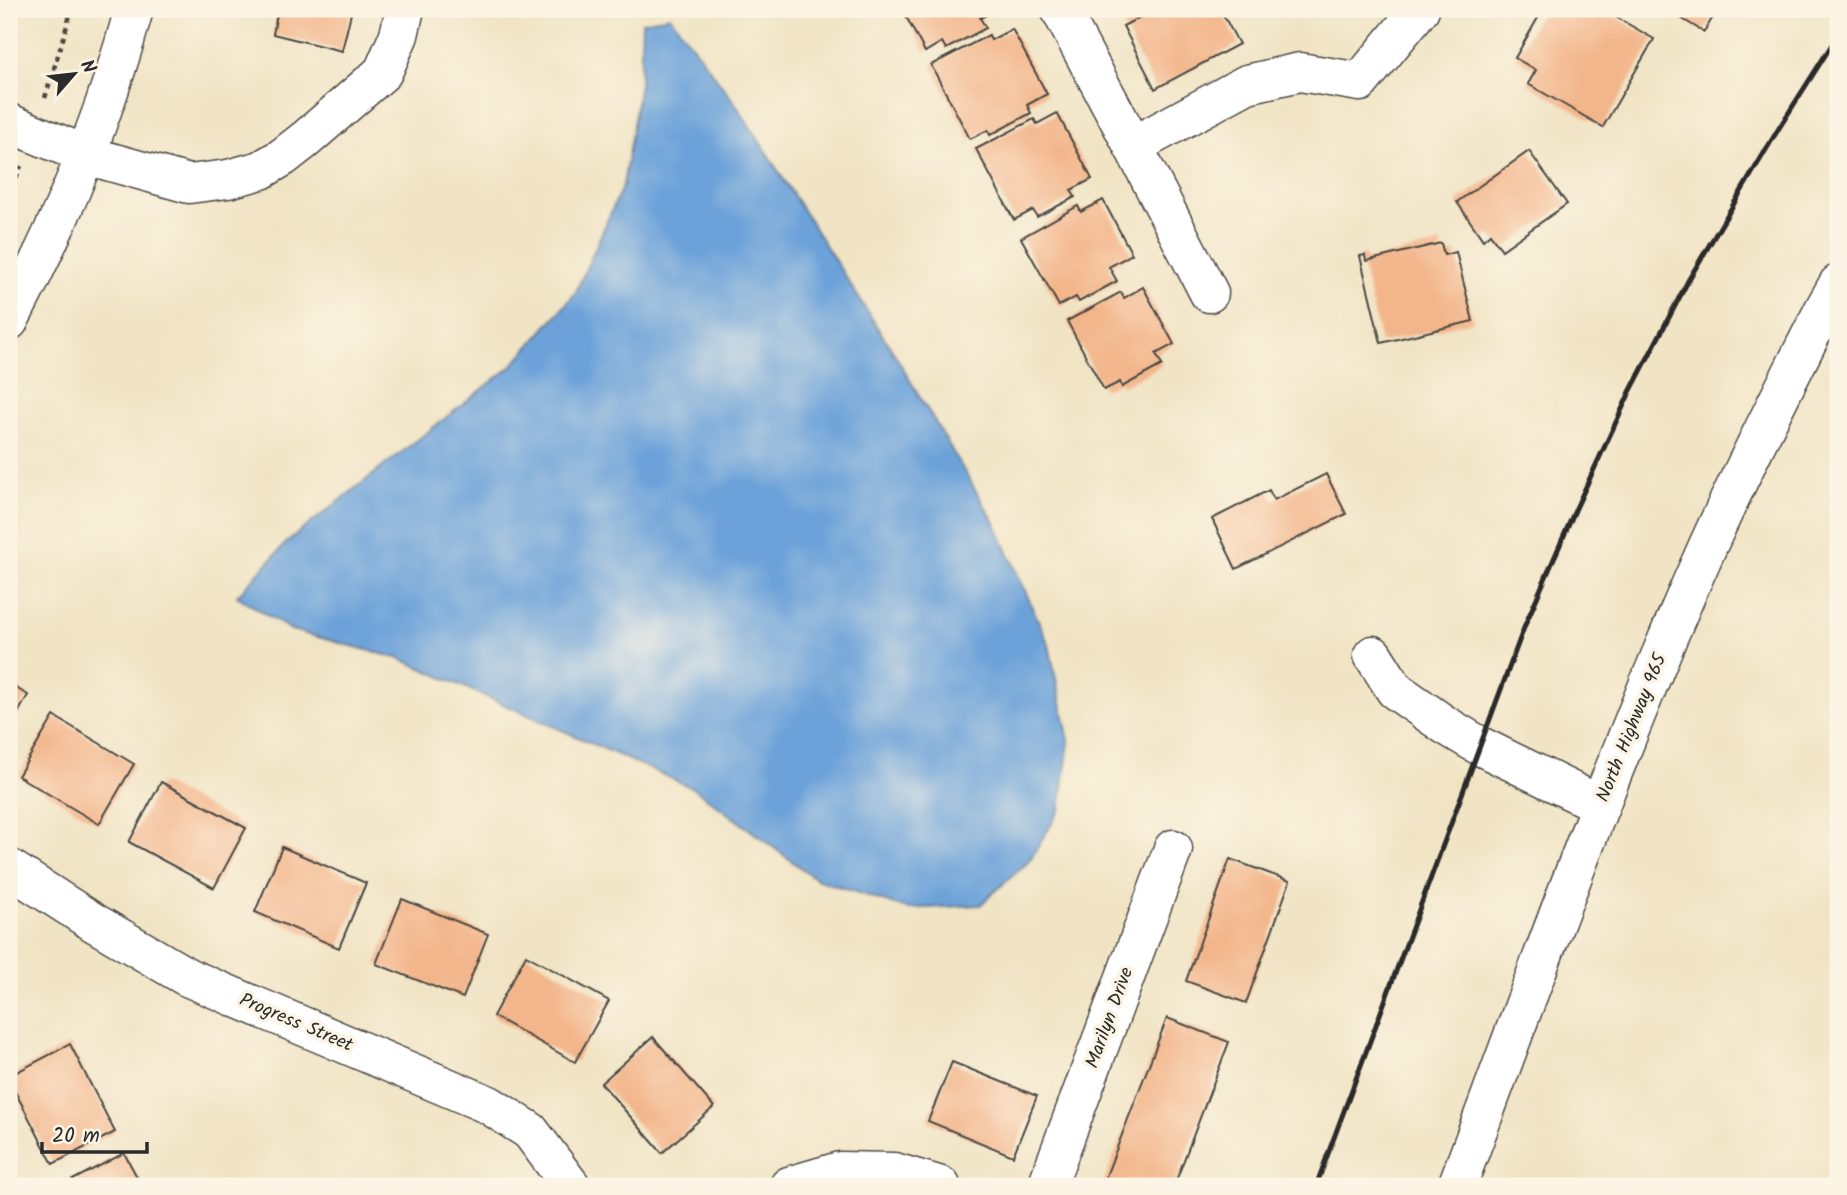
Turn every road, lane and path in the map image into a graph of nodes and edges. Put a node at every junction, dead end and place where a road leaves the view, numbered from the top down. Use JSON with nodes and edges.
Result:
{"nodes":[{"id":1,"x":134,"y":9,"type":"edge"},
{"id":2,"x":405,"y":9,"type":"edge"},
{"id":3,"x":1060,"y":9,"type":"edge"},
{"id":4,"x":1420,"y":9,"type":"edge"},
{"id":5,"x":9,"y":123,"type":"edge"},
{"id":6,"x":1133,"y":146,"type":"junction"},
{"id":7,"x":86,"y":155,"type":"junction"},
{"id":8,"x":1838,"y":284,"type":"edge"},
{"id":9,"x":1209,"y":293,"type":"dead end"},
{"id":10,"x":9,"y":321,"type":"edge"},
{"id":11,"x":1373,"y":654,"type":"dead end"},
{"id":12,"x":1600,"y":805,"type":"junction"},
{"id":13,"x":1173,"y":849,"type":"dead end"},
{"id":14,"x":9,"y":868,"type":"edge"},
{"id":15,"x":571,"y":1186,"type":"edge"},
{"id":16,"x":789,"y":1186,"type":"edge"},
{"id":17,"x":941,"y":1186,"type":"edge"},
{"id":18,"x":1047,"y":1186,"type":"edge"},
{"id":19,"x":1457,"y":1186,"type":"edge"}],
"edges":[{"from":1,"to":7,"type":"street"},
{"from":2,"to":7,"type":"street"},
{"from":3,"to":6,"type":"street"},
{"from":4,"to":6,"type":"street"},
{"from":5,"to":7,"type":"street"},
{"from":6,"to":9,"type":"street"},
{"from":7,"to":10,"type":"street"},
{"from":8,"to":12,"type":"street","name":"North Highway 965"},
{"from":11,"to":12,"type":"street"},
{"from":12,"to":19,"type":"street","name":"North Highway 965"},
{"from":13,"to":18,"type":"street","name":"Marilyn Drive"},
{"from":14,"to":15,"type":"street","name":"Progress Street"},
{"from":16,"to":17,"type":"street"}]}
